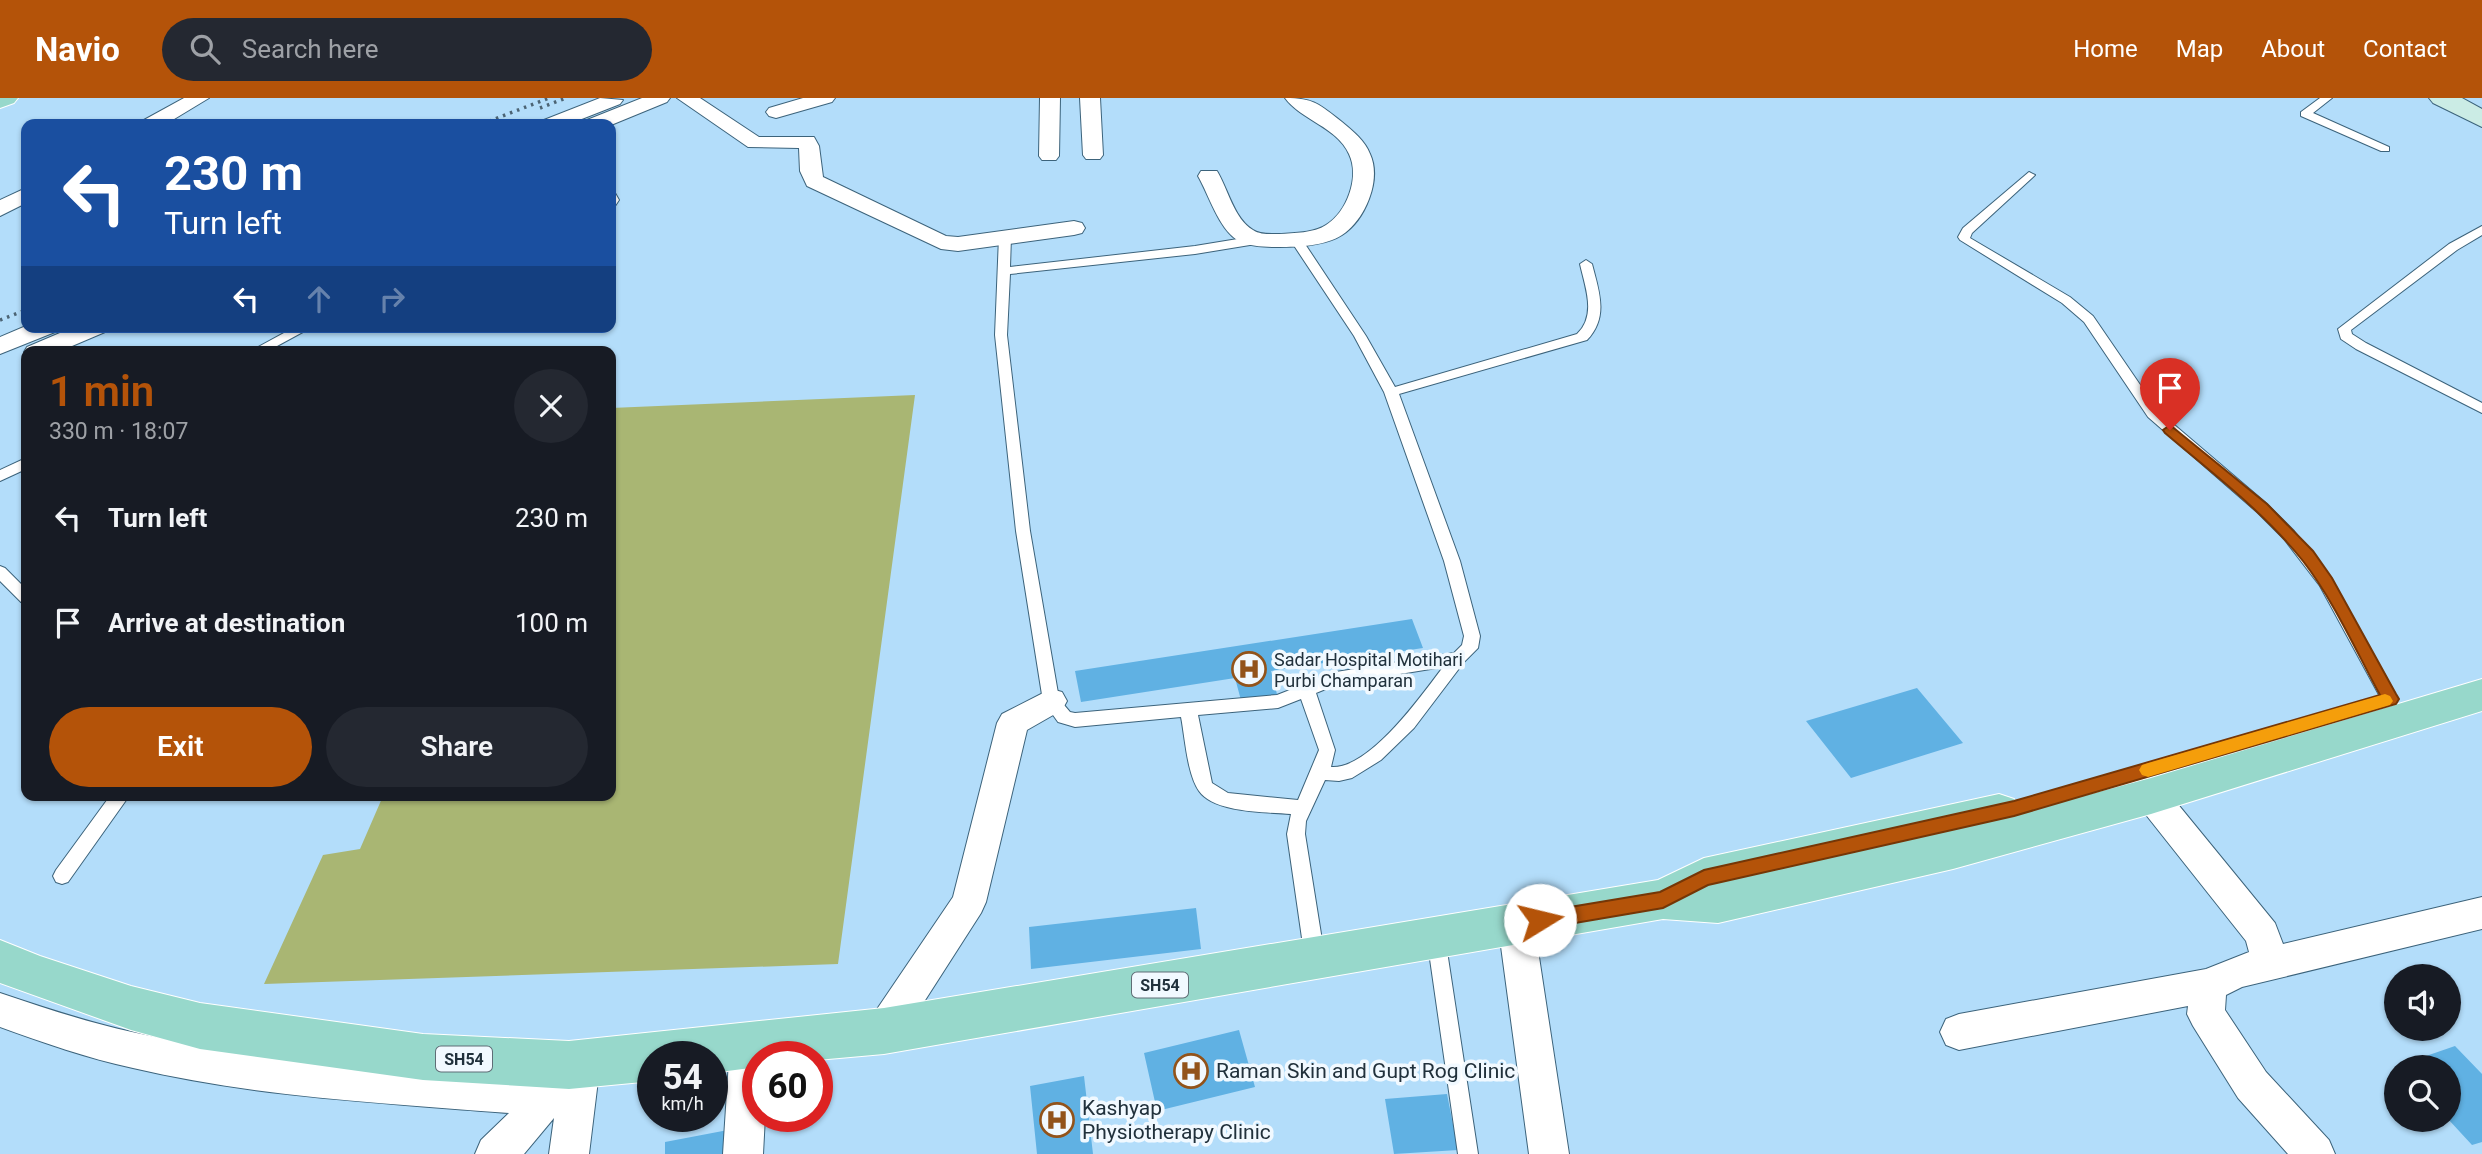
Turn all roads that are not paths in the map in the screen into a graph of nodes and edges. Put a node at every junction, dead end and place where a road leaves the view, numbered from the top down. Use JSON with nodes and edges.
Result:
{"nodes":[{"id":1,"x":5,"y":98,"type":"edge"},
{"id":2,"x":617,"y":98,"type":"edge"},
{"id":3,"x":660,"y":98,"type":"edge"},
{"id":4,"x":687,"y":98,"type":"edge"},
{"id":5,"x":825,"y":98,"type":"edge"},
{"id":6,"x":1049,"y":98,"type":"edge"},
{"id":7,"x":1090,"y":98,"type":"edge"},
{"id":8,"x":2327,"y":98,"type":"edge"},
{"id":9,"x":2442,"y":98,"type":"edge"},
{"id":10,"x":1298,"y":99,"type":"edge"},
{"id":11,"x":0,"y":100,"type":"edge"},
{"id":12,"x":192,"y":102,"type":"edge"},
{"id":13,"x":776,"y":112,"type":"dead end"},
{"id":14,"x":160,"y":119,"type":"edge"},
{"id":15,"x":564,"y":119,"type":"edge"},
{"id":16,"x":607,"y":119,"type":"edge"},
{"id":17,"x":2482,"y":119,"type":"edge"},
{"id":18,"x":2385,"y":149,"type":"dead end"},
{"id":19,"x":1093,"y":155,"type":"dead end"},
{"id":20,"x":1049,"y":156,"type":"dead end"},
{"id":21,"x":2029,"y":175,"type":"dead end"},
{"id":22,"x":1209,"y":176,"type":"dead end"},
{"id":23,"x":21,"y":197,"type":"edge"},
{"id":24,"x":0,"y":209,"type":"edge"},
{"id":25,"x":1074,"y":228,"type":"dead end"},
{"id":26,"x":2482,"y":230,"type":"edge"},
{"id":27,"x":1005,"y":237,"type":"junction"},
{"id":28,"x":1296,"y":238,"type":"junction"},
{"id":29,"x":1256,"y":240,"type":"junction"},
{"id":30,"x":1586,"y":264,"type":"dead end"},
{"id":31,"x":1003,"y":271,"type":"junction"},
{"id":32,"x":31,"y":333,"type":"edge"},
{"id":33,"x":82,"y":333,"type":"edge"},
{"id":34,"x":294,"y":333,"type":"edge"},
{"id":35,"x":0,"y":346,"type":"edge"},
{"id":36,"x":50,"y":346,"type":"edge"},
{"id":37,"x":267,"y":346,"type":"edge"},
{"id":38,"x":21,"y":358,"type":"edge"},
{"id":39,"x":0,"y":367,"type":"edge"},
{"id":40,"x":1391,"y":392,"type":"junction"},
{"id":41,"x":2482,"y":409,"type":"edge"},
{"id":42,"x":21,"y":466,"type":"edge"},
{"id":43,"x":0,"y":476,"type":"edge"},
{"id":44,"x":0,"y":572,"type":"edge"},
{"id":45,"x":21,"y":593,"type":"edge"},
{"id":46,"x":1458,"y":658,"type":"junction"},
{"id":47,"x":2482,"y":672,"type":"edge"},
{"id":48,"x":1306,"y":689,"type":"junction"},
{"id":49,"x":2482,"y":695,"type":"edge"},
{"id":50,"x":2390,"y":699,"type":"junction"},
{"id":51,"x":1051,"y":701,"type":"junction"},
{"id":52,"x":1188,"y":709,"type":"junction"},
{"id":53,"x":1319,"y":772,"type":"junction"},
{"id":54,"x":2151,"y":796,"type":"junction"},
{"id":55,"x":116,"y":801,"type":"edge"},
{"id":56,"x":1302,"y":808,"type":"junction"},
{"id":57,"x":62,"y":876,"type":"dead end"},
{"id":58,"x":1663,"y":900,"type":"junction"},
{"id":59,"x":2482,"y":913,"type":"edge"},
{"id":60,"x":1516,"y":924,"type":"junction"},
{"id":61,"x":1436,"y":937,"type":"junction"},
{"id":62,"x":1315,"y":959,"type":"junction"},
{"id":63,"x":0,"y":961,"type":"edge"},
{"id":64,"x":2270,"y":964,"type":"junction"},
{"id":65,"x":2209,"y":985,"type":"junction"},
{"id":66,"x":0,"y":1010,"type":"edge"},
{"id":67,"x":884,"y":1031,"type":"junction"},
{"id":68,"x":1959,"y":1032,"type":"dead end"},
{"id":69,"x":788,"y":1041,"type":"edge"},
{"id":70,"x":637,"y":1061,"type":"edge"},
{"id":71,"x":566,"y":1076,"type":"junction"},
{"id":72,"x":744,"y":1132,"type":"edge"},
{"id":73,"x":495,"y":1154,"type":"edge"},
{"id":74,"x":569,"y":1154,"type":"edge"},
{"id":75,"x":743,"y":1154,"type":"edge"},
{"id":76,"x":1468,"y":1154,"type":"edge"},
{"id":77,"x":1549,"y":1154,"type":"edge"},
{"id":78,"x":2315,"y":1154,"type":"edge"}],
"edges":[{"from":1,"to":11,"type":"main road"},
{"from":2,"to":15,"type":"street"},
{"from":3,"to":16,"type":"street"},
{"from":4,"to":27,"type":"street"},
{"from":5,"to":13,"type":"street"},
{"from":6,"to":20,"type":"street"},
{"from":7,"to":19,"type":"street"},
{"from":8,"to":18,"type":"lane"},
{"from":9,"to":17,"type":"street"},
{"from":10,"to":28,"type":"street"},
{"from":12,"to":14,"type":"street"},
{"from":21,"to":50,"type":"lane"},
{"from":22,"to":29,"type":"street"},
{"from":23,"to":24,"type":"street"},
{"from":25,"to":27,"type":"street"},
{"from":26,"to":41,"type":"lane"},
{"from":27,"to":31,"type":"lane"},
{"from":28,"to":29,"type":"street"},
{"from":28,"to":40,"type":"lane"},
{"from":29,"to":31,"type":"lane"},
{"from":30,"to":40,"type":"lane"},
{"from":31,"to":51,"type":"lane"},
{"from":32,"to":35,"type":"street"},
{"from":33,"to":36,"type":"street"},
{"from":34,"to":37,"type":"lane"},
{"from":38,"to":39,"type":"street"},
{"from":40,"to":46,"type":"lane"},
{"from":42,"to":43,"type":"lane"},
{"from":44,"to":45,"type":"lane"},
{"from":46,"to":48,"type":"lane"},
{"from":46,"to":53,"type":"lane"},
{"from":47,"to":50,"type":"main road","number":"SH54"},
{"from":48,"to":52,"type":"lane"},
{"from":48,"to":53,"type":"lane"},
{"from":49,"to":54,"type":"main road","number":"SH54"},
{"from":50,"to":58,"type":"main road","number":"SH54"},
{"from":51,"to":52,"type":"lane"},
{"from":51,"to":67,"type":"street"},
{"from":52,"to":56,"type":"lane"},
{"from":53,"to":56,"type":"lane"},
{"from":54,"to":58,"type":"main road","number":"SH54"},
{"from":54,"to":64,"type":"street"},
{"from":55,"to":57,"type":"lane"},
{"from":56,"to":62,"type":"lane"},
{"from":58,"to":60,"type":"main road","number":"SH54"},
{"from":59,"to":64,"type":"street"},
{"from":60,"to":61,"type":"main road","number":"SH54"},
{"from":60,"to":77,"type":"street"},
{"from":61,"to":62,"type":"main road","number":"SH54"},
{"from":61,"to":76,"type":"lane"},
{"from":62,"to":67,"type":"main road","number":"SH54"},
{"from":63,"to":71,"type":"main road","number":"SH54"},
{"from":64,"to":65,"type":"street"},
{"from":65,"to":68,"type":"street"},
{"from":65,"to":78,"type":"street"},
{"from":66,"to":71,"type":"street"},
{"from":67,"to":69,"type":"main road","number":"SH54"},
{"from":70,"to":71,"type":"main road","number":"SH54"},
{"from":71,"to":73,"type":"street"},
{"from":71,"to":74,"type":"street"},
{"from":72,"to":75,"type":"street"}]}
